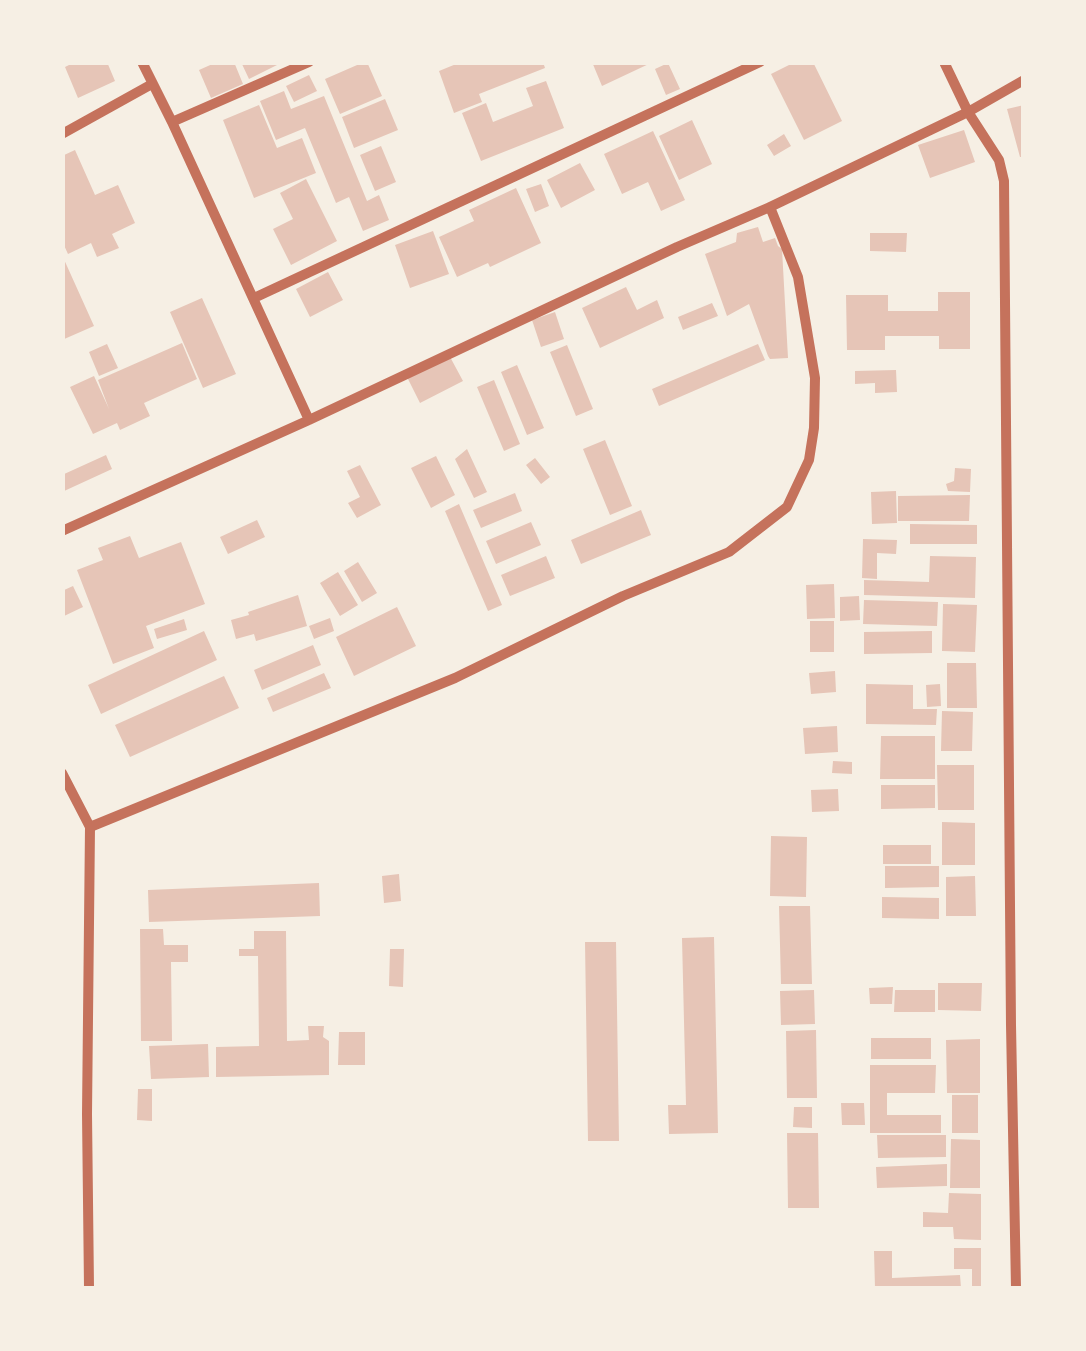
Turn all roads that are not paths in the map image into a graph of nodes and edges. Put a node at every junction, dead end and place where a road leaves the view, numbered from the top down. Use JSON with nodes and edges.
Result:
{"nodes":[{"id":1,"x":142,"y":62,"type":"edge"},
{"id":2,"x":308,"y":62,"type":"edge"},
{"id":3,"x":760,"y":62,"type":"edge"},
{"id":4,"x":944,"y":62,"type":"edge"},
{"id":5,"x":1024,"y":80,"type":"edge"},
{"id":6,"x":152,"y":84,"type":"junction"},
{"id":7,"x":968,"y":112,"type":"junction"},
{"id":8,"x":172,"y":122,"type":"junction"},
{"id":9,"x":62,"y":134,"type":"edge"},
{"id":10,"x":770,"y":207,"type":"junction"},
{"id":11,"x":254,"y":298,"type":"junction"},
{"id":12,"x":310,"y":420,"type":"junction"},
{"id":13,"x":62,"y":532,"type":"edge"},
{"id":14,"x":62,"y":773,"type":"edge"},
{"id":15,"x":90,"y":828,"type":"junction"},
{"id":16,"x":1017,"y":1025,"type":"edge"},
{"id":17,"x":89,"y":1288,"type":"edge"},
{"id":18,"x":1016,"y":1288,"type":"edge"}],
"edges":[{"from":1,"to":6,"type":"street"},
{"from":2,"to":8,"type":"street"},
{"from":3,"to":11,"type":"street"},
{"from":4,"to":7,"type":"street"},
{"from":5,"to":7,"type":"street"},
{"from":6,"to":8,"type":"street"},
{"from":6,"to":9,"type":"street"},
{"from":7,"to":10,"type":"street"},
{"from":7,"to":16,"type":"street"},
{"from":8,"to":11,"type":"street"},
{"from":10,"to":12,"type":"street"},
{"from":10,"to":15,"type":"street"},
{"from":11,"to":12,"type":"street"},
{"from":12,"to":13,"type":"street"},
{"from":14,"to":15,"type":"street"},
{"from":15,"to":17,"type":"street"},
{"from":16,"to":18,"type":"street"}]}
